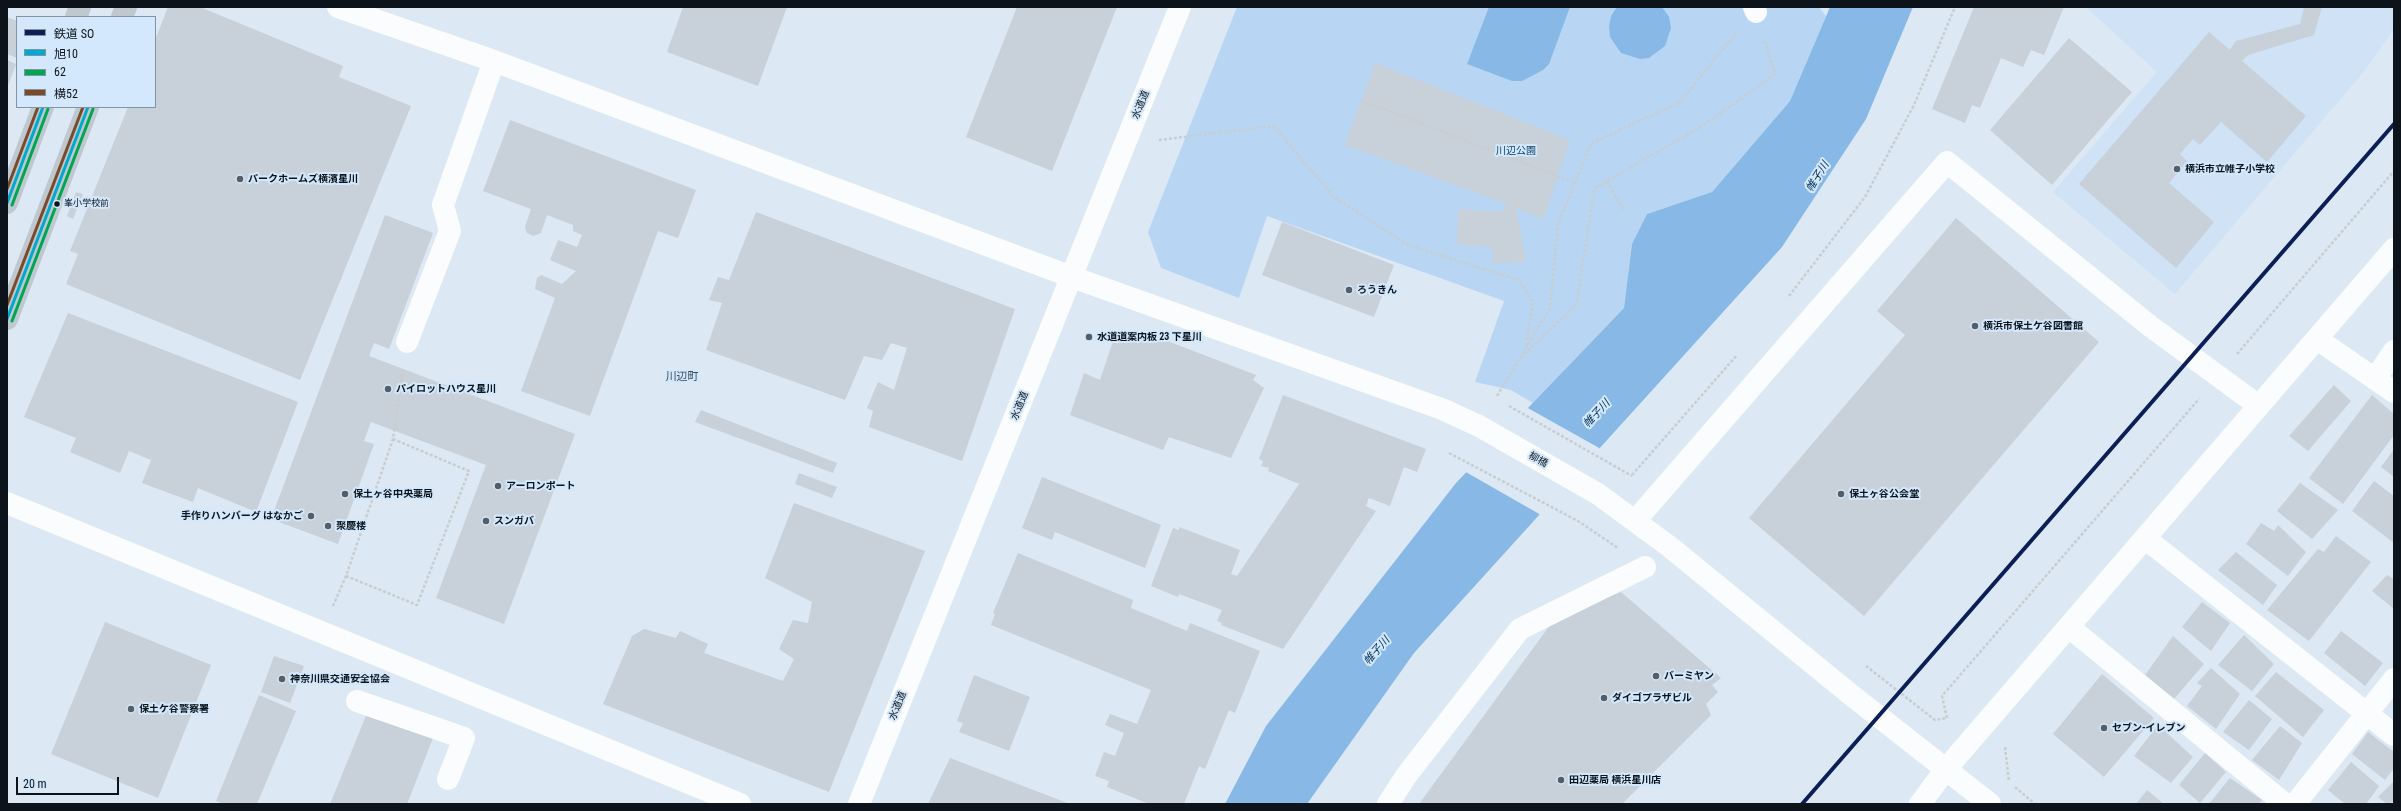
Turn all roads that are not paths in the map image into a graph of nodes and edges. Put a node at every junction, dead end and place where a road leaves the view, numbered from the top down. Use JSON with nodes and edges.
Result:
{"nodes":[{"id":1,"x":338,"y":7,"type":"edge"},
{"id":2,"x":1180,"y":7,"type":"edge"},
{"id":3,"x":494,"y":61,"type":"junction"},
{"id":4,"x":43,"y":108,"type":"edge"},
{"id":5,"x":88,"y":108,"type":"edge"},
{"id":6,"x":7,"y":203,"type":"edge"},
{"id":7,"x":2394,"y":249,"type":"edge"},
{"id":8,"x":1072,"y":277,"type":"junction"},
{"id":9,"x":7,"y":319,"type":"edge"},
{"id":10,"x":2317,"y":339,"type":"junction"},
{"id":11,"x":407,"y":342,"type":"road end"},
{"id":12,"x":2394,"y":351,"type":"edge"},
{"id":13,"x":2375,"y":379,"type":"junction"},
{"id":14,"x":2394,"y":392,"type":"edge"},
{"id":15,"x":2259,"y":406,"type":"junction"},
{"id":16,"x":7,"y":503,"type":"edge"},
{"id":17,"x":1635,"y":521,"type":"junction"},
{"id":18,"x":2146,"y":539,"type":"junction"},
{"id":19,"x":1646,"y":567,"type":"dead end"},
{"id":20,"x":2070,"y":627,"type":"junction"},
{"id":21,"x":2394,"y":679,"type":"edge"},
{"id":22,"x":357,"y":701,"type":"dead end"},
{"id":23,"x":2366,"y":714,"type":"junction"},
{"id":24,"x":2394,"y":735,"type":"edge"},
{"id":25,"x":1946,"y":769,"type":"junction"},
{"id":26,"x":448,"y":779,"type":"dead end"},
{"id":27,"x":740,"y":804,"type":"edge"},
{"id":28,"x":859,"y":804,"type":"edge"},
{"id":29,"x":1388,"y":804,"type":"edge"},
{"id":30,"x":1920,"y":804,"type":"edge"},
{"id":31,"x":1990,"y":804,"type":"edge"},
{"id":32,"x":2285,"y":804,"type":"edge"},
{"id":33,"x":2295,"y":804,"type":"edge"}],
"edges":[{"from":1,"to":3,"type":"street","name":"柳橋"},
{"from":2,"to":8,"type":"street","name":"水道道"},
{"from":3,"to":8,"type":"street","name":"柳橋"},
{"from":3,"to":11,"type":"street"},
{"from":4,"to":6,"type":"highway"},
{"from":5,"to":9,"type":"highway"},
{"from":7,"to":10,"type":"street"},
{"from":8,"to":17,"type":"street","name":"柳橋"},
{"from":8,"to":28,"type":"street","name":"水道道"},
{"from":10,"to":13,"type":"street"},
{"from":10,"to":15,"type":"street"},
{"from":12,"to":13,"type":"street"},
{"from":13,"to":14,"type":"street"},
{"from":15,"to":17,"type":"street"},
{"from":15,"to":18,"type":"street"},
{"from":16,"to":27,"type":"street"},
{"from":17,"to":25,"type":"street","name":"柳橋"},
{"from":18,"to":20,"type":"street"},
{"from":18,"to":23,"type":"street"},
{"from":19,"to":29,"type":"street"},
{"from":20,"to":25,"type":"street"},
{"from":20,"to":32,"type":"street"},
{"from":21,"to":23,"type":"street"},
{"from":22,"to":26,"type":"street"},
{"from":23,"to":24,"type":"street"},
{"from":23,"to":33,"type":"street"},
{"from":25,"to":30,"type":"street"},
{"from":25,"to":31,"type":"street","name":"柳橋"}]}
